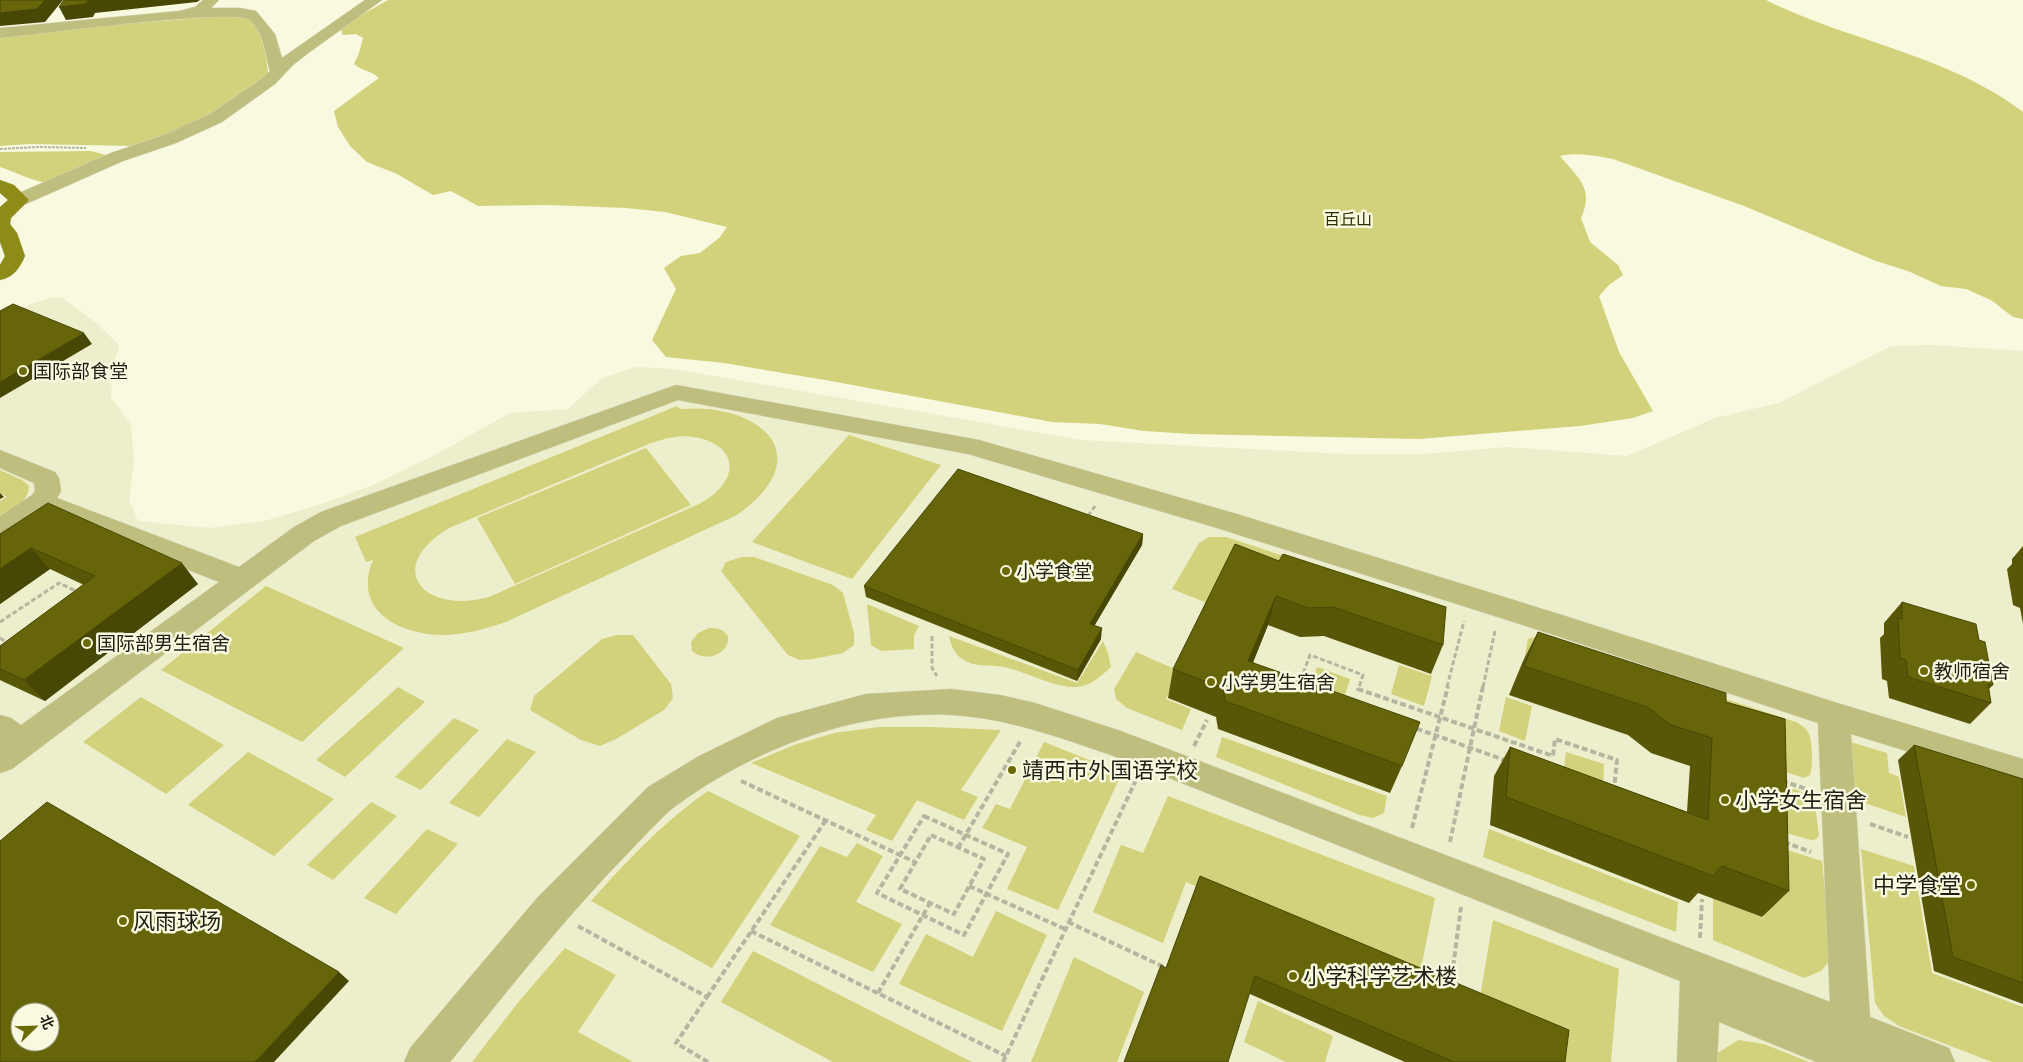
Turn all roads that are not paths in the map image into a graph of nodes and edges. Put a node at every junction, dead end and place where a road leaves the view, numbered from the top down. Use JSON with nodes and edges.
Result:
{"nodes":[{"id":1,"x":212,"y":0,"type":"edge"},
{"id":2,"x":375,"y":0,"type":"edge"},
{"id":3,"x":193,"y":13,"type":"junction"},
{"id":4,"x":62,"y":14,"type":"edge"},
{"id":5,"x":51,"y":27,"type":"junction"},
{"id":6,"x":0,"y":33,"type":"edge"},
{"id":7,"x":278,"y":71,"type":"junction"},
{"id":8,"x":0,"y":186,"type":"edge"},
{"id":9,"x":19,"y":200,"type":"junction"},
{"id":10,"x":0,"y":274,"type":"edge"},
{"id":11,"x":0,"y":458,"type":"edge"},
{"id":12,"x":42,"y":502,"type":"junction"},
{"id":13,"x":0,"y":529,"type":"edge"},
{"id":14,"x":244,"y":580,"type":"junction"},
{"id":15,"x":1834,"y":715,"type":"junction"},
{"id":16,"x":8,"y":743,"type":"edge"},
{"id":17,"x":2023,"y":773,"type":"edge"},
{"id":18,"x":1699,"y":982,"type":"junction"},
{"id":19,"x":1858,"y":1046,"type":"edge"},
{"id":20,"x":424,"y":1062,"type":"edge"},
{"id":21,"x":1697,"y":1062,"type":"edge"},
{"id":22,"x":1935,"y":1062,"type":"edge"}],
"edges":[{"from":1,"to":3,"type":"street"},
{"from":2,"to":7,"type":"street"},
{"from":3,"to":5,"type":"street"},
{"from":3,"to":7,"type":"street"},
{"from":4,"to":5,"type":"street"},
{"from":5,"to":6,"type":"street"},
{"from":7,"to":9,"type":"street"},
{"from":8,"to":9,"type":"main road"},
{"from":9,"to":10,"type":"main road"},
{"from":11,"to":12,"type":"street"},
{"from":12,"to":13,"type":"street"},
{"from":12,"to":14,"type":"street"},
{"from":14,"to":15,"type":"street"},
{"from":14,"to":16,"type":"street"},
{"from":15,"to":17,"type":"street"},
{"from":15,"to":19,"type":"street"},
{"from":18,"to":19,"type":"street"},
{"from":18,"to":20,"type":"street"},
{"from":18,"to":21,"type":"street"},
{"from":19,"to":22,"type":"street"}]}
